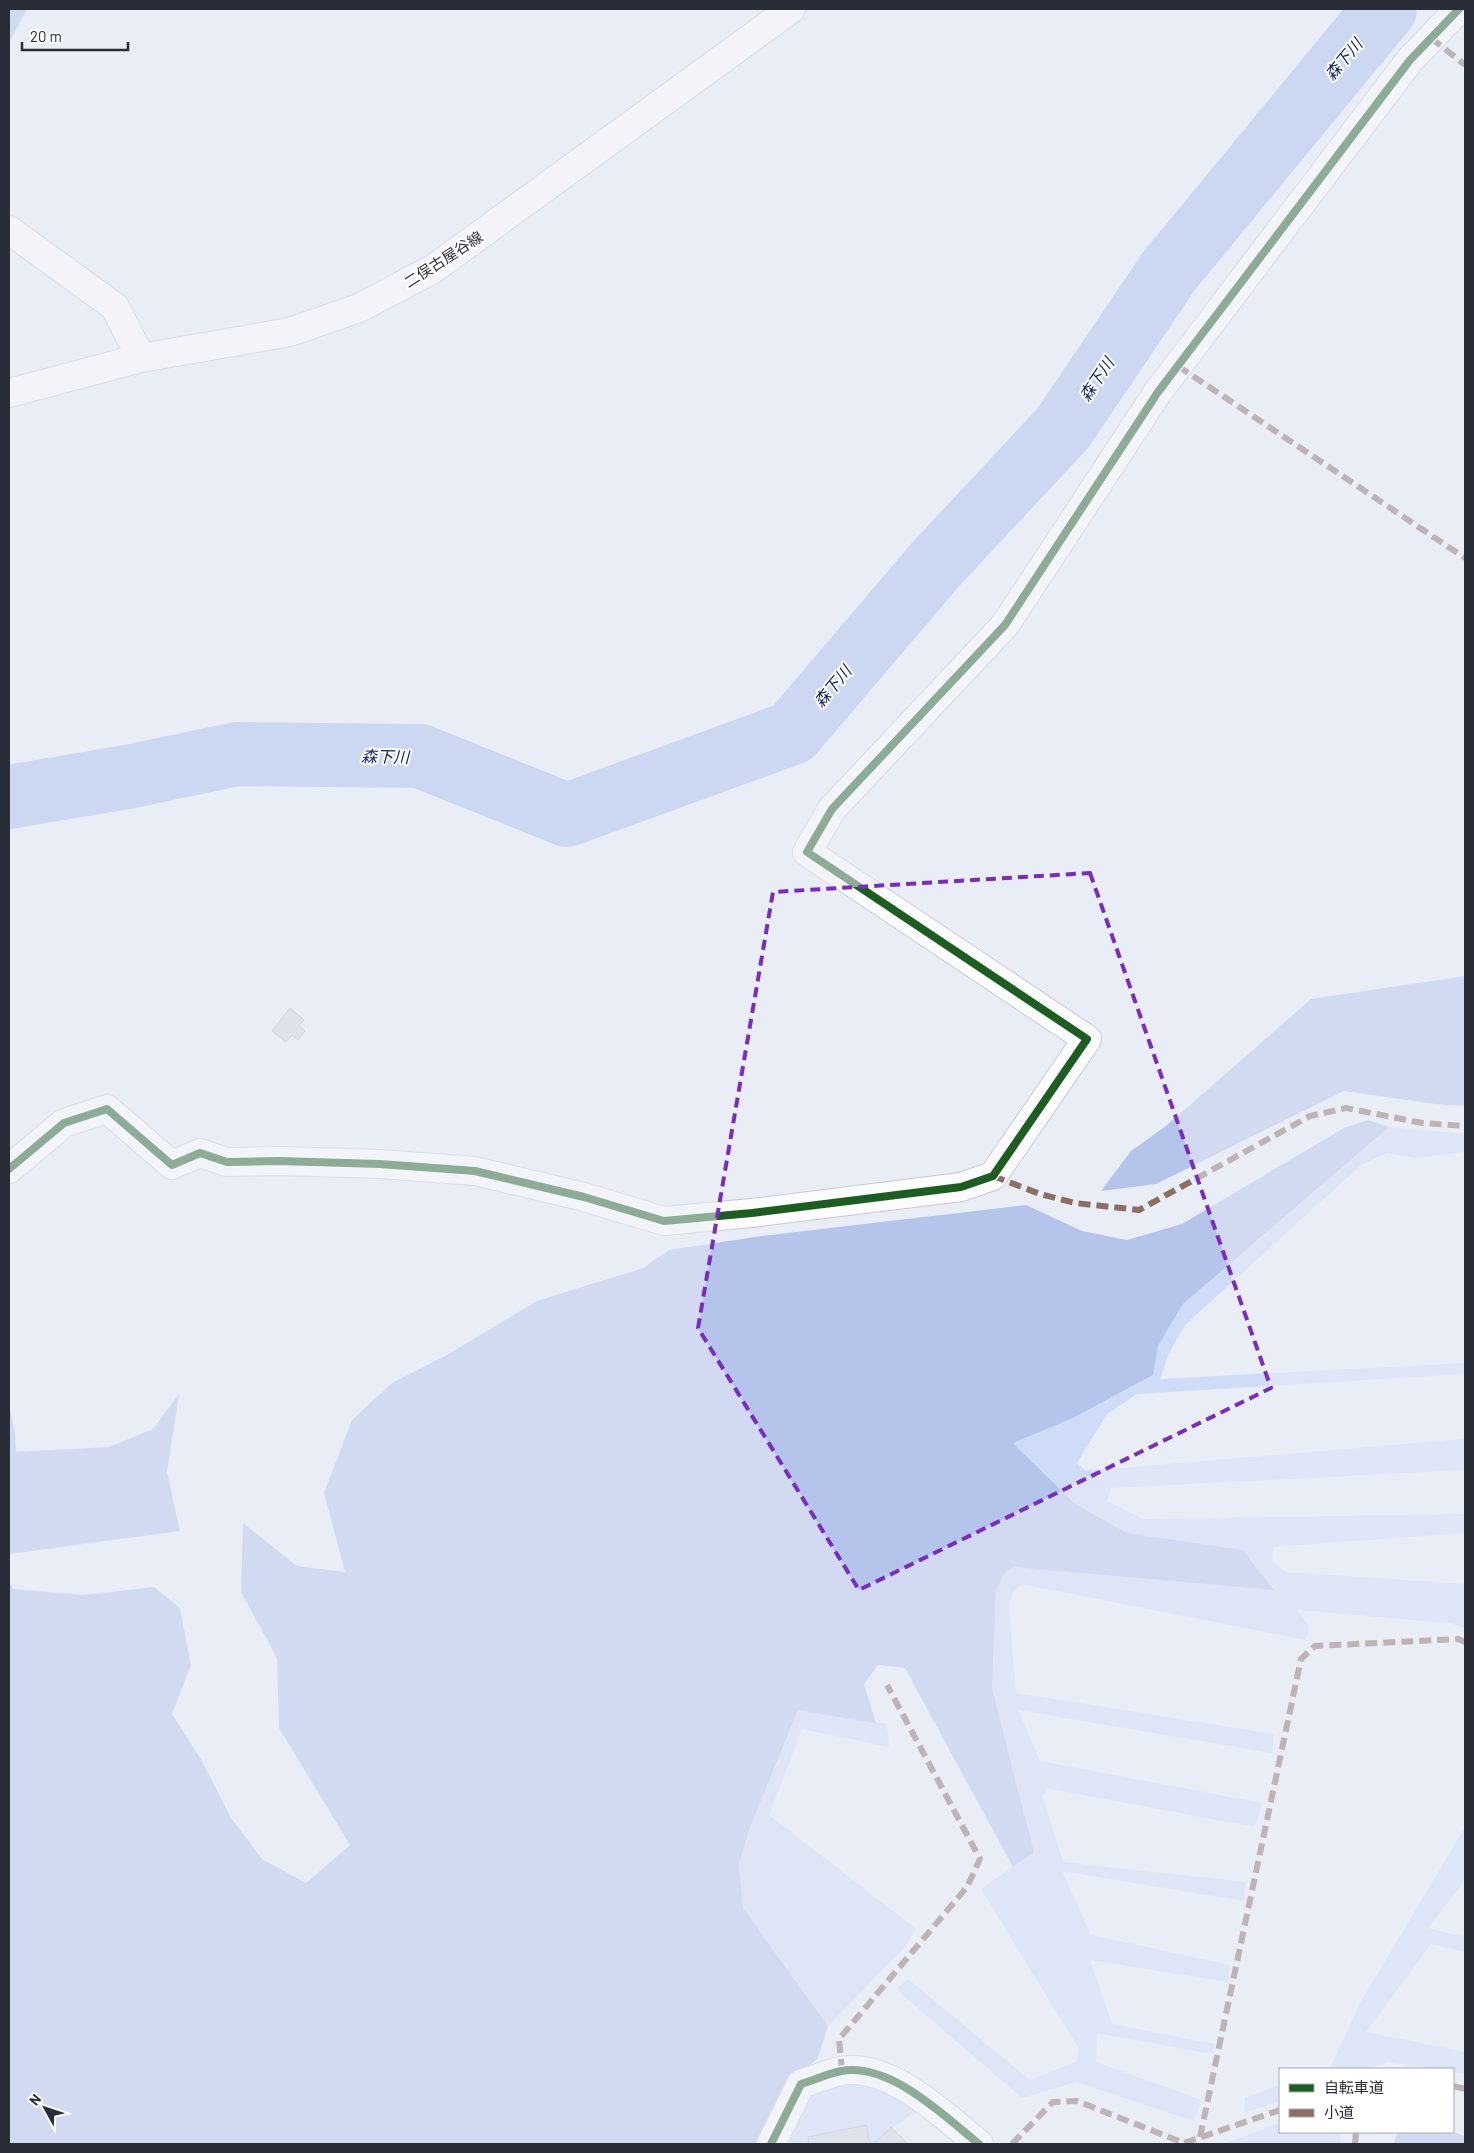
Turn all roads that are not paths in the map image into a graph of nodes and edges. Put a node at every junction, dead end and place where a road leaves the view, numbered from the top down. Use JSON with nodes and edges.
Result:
{"nodes":[{"id":1,"x":791,"y":9,"type":"edge"},
{"id":2,"x":1459,"y":9,"type":"edge"},
{"id":3,"x":9,"y":230,"type":"edge"},
{"id":4,"x":141,"y":358,"type":"junction"},
{"id":5,"x":9,"y":393,"type":"edge"},
{"id":6,"x":9,"y":1169,"type":"edge"},
{"id":7,"x":771,"y":2144,"type":"edge"},
{"id":8,"x":979,"y":2144,"type":"edge"}],
"edges":[{"from":1,"to":4,"type":"street","name":"二俣古屋谷線"},
{"from":2,"to":6,"type":"street"},
{"from":3,"to":4,"type":"street"},
{"from":4,"to":5,"type":"street","name":"二俣古屋谷線"},
{"from":7,"to":8,"type":"street"}]}
